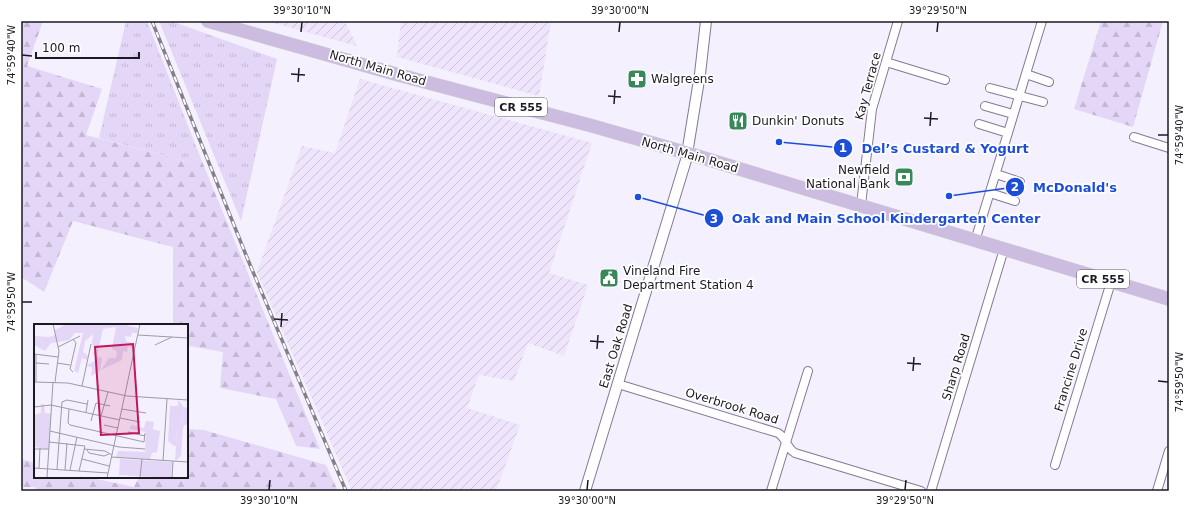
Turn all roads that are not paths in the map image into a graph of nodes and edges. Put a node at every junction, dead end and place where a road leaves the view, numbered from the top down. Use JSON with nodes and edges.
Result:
{"nodes":[{"id":1,"x":208,"y":21,"type":"edge"},
{"id":2,"x":706,"y":21,"type":"edge"},
{"id":3,"x":898,"y":21,"type":"edge"},
{"id":4,"x":1040,"y":21,"type":"edge"},
{"id":5,"x":886,"y":62,"type":"junction"},
{"id":6,"x":1026,"y":74,"type":"junction"},
{"id":7,"x":945,"y":80,"type":"dead end"},
{"id":8,"x":1049,"y":82,"type":"dead end"},
{"id":9,"x":990,"y":88,"type":"dead end"},
{"id":10,"x":1020,"y":95,"type":"junction"},
{"id":11,"x":1042,"y":102,"type":"dead end"},
{"id":12,"x":985,"y":106,"type":"dead end"},
{"id":13,"x":1013,"y":114,"type":"junction"},
{"id":14,"x":979,"y":124,"type":"dead end"},
{"id":15,"x":1008,"y":133,"type":"junction"},
{"id":16,"x":1134,"y":137,"type":"dead end"},
{"id":17,"x":1169,"y":148,"type":"edge"},
{"id":18,"x":687,"y":153,"type":"junction"},
{"id":19,"x":996,"y":174,"type":"junction"},
{"id":20,"x":1020,"y":182,"type":"dead end"},
{"id":21,"x":990,"y":193,"type":"junction"},
{"id":22,"x":1015,"y":201,"type":"dead end"},
{"id":23,"x":861,"y":205,"type":"junction"},
{"id":24,"x":975,"y":241,"type":"junction"},
{"id":25,"x":1004,"y":249,"type":"junction"},
{"id":26,"x":1111,"y":282,"type":"junction"},
{"id":27,"x":1169,"y":299,"type":"edge"},
{"id":28,"x":808,"y":372,"type":"dead end"},
{"id":29,"x":618,"y":384,"type":"junction"},
{"id":30,"x":786,"y":443,"type":"junction"},
{"id":31,"x":1169,"y":451,"type":"edge"},
{"id":32,"x":1055,"y":465,"type":"dead end"},
{"id":33,"x":585,"y":491,"type":"edge"},
{"id":34,"x":771,"y":491,"type":"edge"},
{"id":35,"x":921,"y":491,"type":"edge"},
{"id":36,"x":931,"y":491,"type":"edge"},
{"id":37,"x":1157,"y":491,"type":"edge"}],
"edges":[{"from":1,"to":18,"type":"main road","name":"North Main Road","number":"CR 555"},
{"from":2,"to":18,"type":"street","name":"East Oak Road"},
{"from":3,"to":5,"type":"street","name":"Kay Terrace"},
{"from":4,"to":6,"type":"street"},
{"from":5,"to":7,"type":"street"},
{"from":5,"to":23,"type":"street","name":"Kay Terrace"},
{"from":6,"to":8,"type":"street"},
{"from":6,"to":10,"type":"street"},
{"from":9,"to":10,"type":"street"},
{"from":10,"to":11,"type":"street"},
{"from":10,"to":13,"type":"street"},
{"from":12,"to":13,"type":"street"},
{"from":13,"to":15,"type":"street"},
{"from":14,"to":15,"type":"street"},
{"from":15,"to":19,"type":"street"},
{"from":16,"to":17,"type":"street"},
{"from":18,"to":23,"type":"main road","name":"North Main Road","number":"CR 555"},
{"from":18,"to":29,"type":"street","name":"East Oak Road"},
{"from":19,"to":20,"type":"street"},
{"from":19,"to":21,"type":"street"},
{"from":21,"to":22,"type":"street"},
{"from":21,"to":24,"type":"street"},
{"from":23,"to":24,"type":"main road","name":"North Main Road","number":"CR 555"},
{"from":24,"to":25,"type":"main road","name":"North Main Road","number":"CR 555"},
{"from":25,"to":26,"type":"main road","name":"North Main Road","number":"CR 555"},
{"from":25,"to":36,"type":"street","name":"Sharp Road"},
{"from":26,"to":27,"type":"main road","name":"North Main Road","number":"CR 555"},
{"from":26,"to":32,"type":"street","name":"Francine Drive"},
{"from":28,"to":30,"type":"street"},
{"from":29,"to":30,"type":"street","name":"Overbrook Road"},
{"from":29,"to":33,"type":"street","name":"East Oak Road"},
{"from":30,"to":34,"type":"street"},
{"from":30,"to":35,"type":"street","name":"Overbrook Road"},
{"from":31,"to":37,"type":"street"}]}
